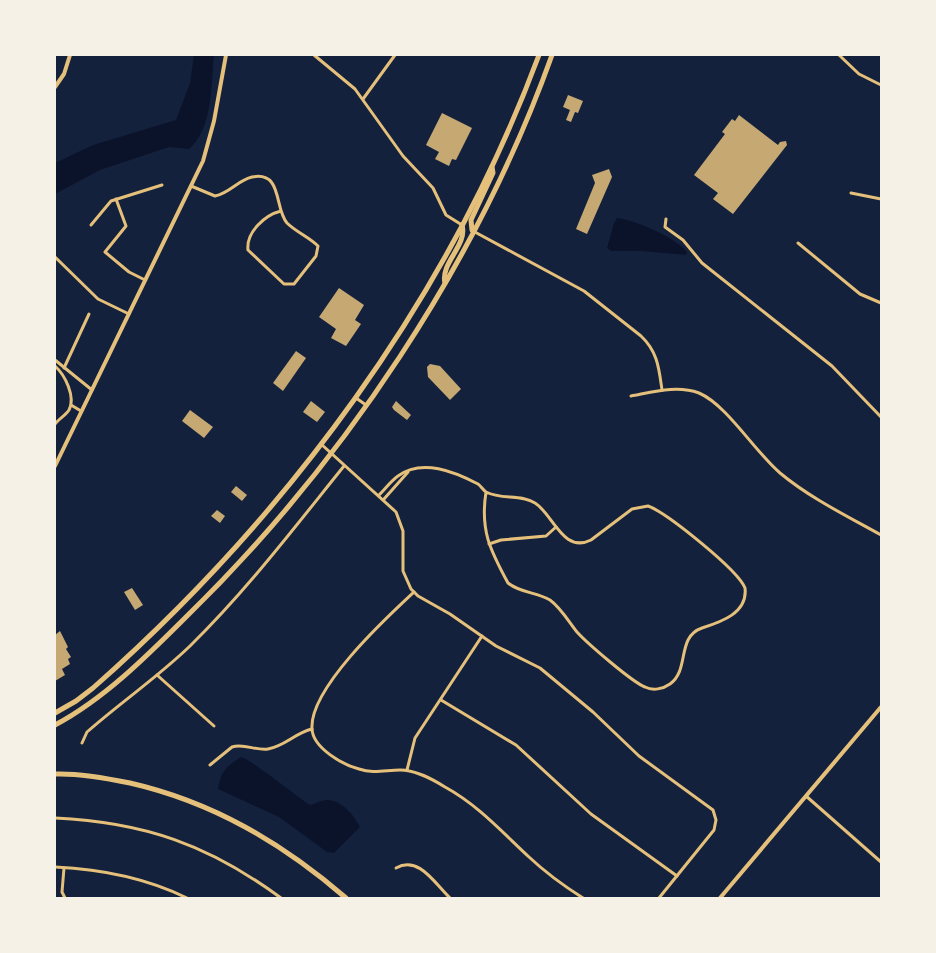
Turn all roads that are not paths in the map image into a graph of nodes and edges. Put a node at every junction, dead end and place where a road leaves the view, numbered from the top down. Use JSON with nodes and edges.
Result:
{"nodes":[{"id":1,"x":70,"y":55,"type":"edge"},
{"id":2,"x":226,"y":55,"type":"edge"},
{"id":3,"x":314,"y":55,"type":"edge"},
{"id":4,"x":395,"y":55,"type":"edge"},
{"id":5,"x":539,"y":55,"type":"edge"},
{"id":6,"x":552,"y":55,"type":"edge"},
{"id":7,"x":839,"y":55,"type":"edge"},
{"id":8,"x":881,"y":85,"type":"edge"},
{"id":9,"x":55,"y":86,"type":"edge"},
{"id":10,"x":363,"y":99,"type":"junction"},
{"id":11,"x":492,"y":166,"type":"junction"},
{"id":12,"x":162,"y":185,"type":"dead end"},
{"id":13,"x":191,"y":186,"type":"junction"},
{"id":14,"x":851,"y":193,"type":"dead end"},
{"id":15,"x":116,"y":199,"type":"junction"},
{"id":16,"x":881,"y":199,"type":"edge"},
{"id":17,"x":281,"y":211,"type":"junction"},
{"id":18,"x":666,"y":219,"type":"dead end"},
{"id":19,"x":91,"y":225,"type":"dead end"},
{"id":20,"x":462,"y":225,"type":"junction"},
{"id":21,"x":472,"y":231,"type":"junction"},
{"id":22,"x":798,"y":242,"type":"dead end"},
{"id":23,"x":55,"y":257,"type":"edge"},
{"id":24,"x":145,"y":280,"type":"junction"},
{"id":25,"x":444,"y":283,"type":"junction"},
{"id":26,"x":881,"y":303,"type":"edge"},
{"id":27,"x":90,"y":314,"type":"dead end"},
{"id":28,"x":129,"y":314,"type":"junction"},
{"id":29,"x":55,"y":360,"type":"edge"},
{"id":30,"x":55,"y":366,"type":"edge"},
{"id":31,"x":64,"y":368,"type":"junction"},
{"id":32,"x":92,"y":390,"type":"junction"},
{"id":33,"x":662,"y":390,"type":"junction"},
{"id":34,"x":631,"y":396,"type":"dead end"},
{"id":35,"x":355,"y":398,"type":"junction"},
{"id":36,"x":71,"y":405,"type":"junction"},
{"id":37,"x":366,"y":405,"type":"junction"},
{"id":38,"x":81,"y":412,"type":"junction"},
{"id":39,"x":881,"y":417,"type":"edge"},
{"id":40,"x":55,"y":424,"type":"edge"},
{"id":41,"x":321,"y":444,"type":"junction"},
{"id":42,"x":331,"y":454,"type":"junction"},
{"id":43,"x":55,"y":466,"type":"edge"},
{"id":44,"x":344,"y":466,"type":"junction"},
{"id":45,"x":409,"y":470,"type":"junction"},
{"id":46,"x":486,"y":492,"type":"junction"},
{"id":47,"x":379,"y":495,"type":"junction"},
{"id":48,"x":384,"y":499,"type":"junction"},
{"id":49,"x":556,"y":528,"type":"junction"},
{"id":50,"x":881,"y":535,"type":"edge"},
{"id":51,"x":489,"y":544,"type":"junction"},
{"id":52,"x":414,"y":592,"type":"junction"},
{"id":53,"x":482,"y":636,"type":"junction"},
{"id":54,"x":157,"y":676,"type":"junction"},
{"id":55,"x":441,"y":700,"type":"junction"},
{"id":56,"x":881,"y":707,"type":"edge"},
{"id":57,"x":55,"y":713,"type":"edge"},
{"id":58,"x":55,"y":725,"type":"edge"},
{"id":59,"x":214,"y":726,"type":"dead end"},
{"id":60,"x":312,"y":729,"type":"junction"},
{"id":61,"x":82,"y":743,"type":"dead end"},
{"id":62,"x":210,"y":766,"type":"dead end"},
{"id":63,"x":406,"y":770,"type":"junction"},
{"id":64,"x":55,"y":774,"type":"edge"},
{"id":65,"x":806,"y":796,"type":"junction"},
{"id":66,"x":55,"y":818,"type":"edge"},
{"id":67,"x":881,"y":862,"type":"edge"},
{"id":68,"x":55,"y":868,"type":"edge"},
{"id":69,"x":64,"y":868,"type":"junction"},
{"id":70,"x":396,"y":868,"type":"dead end"},
{"id":71,"x":676,"y":876,"type":"junction"},
{"id":72,"x":64,"y":898,"type":"edge"},
{"id":73,"x":187,"y":898,"type":"edge"},
{"id":74,"x":281,"y":898,"type":"edge"},
{"id":75,"x":346,"y":898,"type":"edge"},
{"id":76,"x":450,"y":898,"type":"edge"},
{"id":77,"x":583,"y":898,"type":"edge"},
{"id":78,"x":659,"y":898,"type":"edge"},
{"id":79,"x":720,"y":898,"type":"edge"}],
"edges":[{"from":1,"to":9,"type":"street"},
{"from":2,"to":13,"type":"street"},
{"from":3,"to":10,"type":"street"},
{"from":4,"to":10,"type":"street"},
{"from":5,"to":11,"type":"highway"},
{"from":6,"to":21,"type":"highway"},
{"from":7,"to":8,"type":"street"},
{"from":10,"to":20,"type":"street"},
{"from":11,"to":20,"type":"highway"},
{"from":11,"to":21,"type":"highway"},
{"from":12,"to":15,"type":"street"},
{"from":13,"to":17,"type":"street"},
{"from":13,"to":24,"type":"street"},
{"from":14,"to":16,"type":"street"},
{"from":15,"to":19,"type":"street"},
{"from":15,"to":24,"type":"street"},
{"from":17,"to":17,"type":"street"},
{"from":18,"to":39,"type":"street"},
{"from":20,"to":25,"type":"highway"},
{"from":20,"to":35,"type":"highway"},
{"from":21,"to":25,"type":"highway"},
{"from":21,"to":33,"type":"street"},
{"from":22,"to":26,"type":"street"},
{"from":23,"to":28,"type":"street"},
{"from":24,"to":28,"type":"street"},
{"from":25,"to":37,"type":"highway"},
{"from":27,"to":31,"type":"street"},
{"from":28,"to":32,"type":"street"},
{"from":29,"to":31,"type":"street"},
{"from":30,"to":36,"type":"street"},
{"from":31,"to":32,"type":"street"},
{"from":32,"to":38,"type":"street"},
{"from":33,"to":34,"type":"street"},
{"from":33,"to":50,"type":"street"},
{"from":35,"to":37,"type":"street"},
{"from":35,"to":41,"type":"highway"},
{"from":36,"to":38,"type":"street"},
{"from":36,"to":40,"type":"street"},
{"from":37,"to":42,"type":"highway"},
{"from":38,"to":43,"type":"street"},
{"from":41,"to":42,"type":"street"},
{"from":41,"to":57,"type":"highway"},
{"from":42,"to":44,"type":"street"},
{"from":42,"to":58,"type":"highway"},
{"from":44,"to":47,"type":"street"},
{"from":44,"to":54,"type":"street"},
{"from":45,"to":46,"type":"street"},
{"from":45,"to":47,"type":"street"},
{"from":45,"to":48,"type":"street"},
{"from":46,"to":49,"type":"street"},
{"from":46,"to":51,"type":"street"},
{"from":47,"to":48,"type":"street"},
{"from":48,"to":52,"type":"street"},
{"from":49,"to":51,"type":"street"},
{"from":49,"to":51,"type":"street"},
{"from":52,"to":53,"type":"street"},
{"from":52,"to":60,"type":"street"},
{"from":53,"to":55,"type":"street"},
{"from":53,"to":71,"type":"street"},
{"from":54,"to":59,"type":"street"},
{"from":54,"to":61,"type":"street"},
{"from":55,"to":63,"type":"street"},
{"from":55,"to":71,"type":"street"},
{"from":56,"to":65,"type":"street"},
{"from":60,"to":62,"type":"street"},
{"from":60,"to":63,"type":"street"},
{"from":63,"to":77,"type":"street"},
{"from":64,"to":75,"type":"highway"},
{"from":65,"to":67,"type":"street"},
{"from":65,"to":79,"type":"street"},
{"from":66,"to":74,"type":"street"},
{"from":68,"to":69,"type":"street"},
{"from":69,"to":72,"type":"street"},
{"from":69,"to":73,"type":"street"},
{"from":70,"to":76,"type":"street"},
{"from":71,"to":78,"type":"street"}]}
